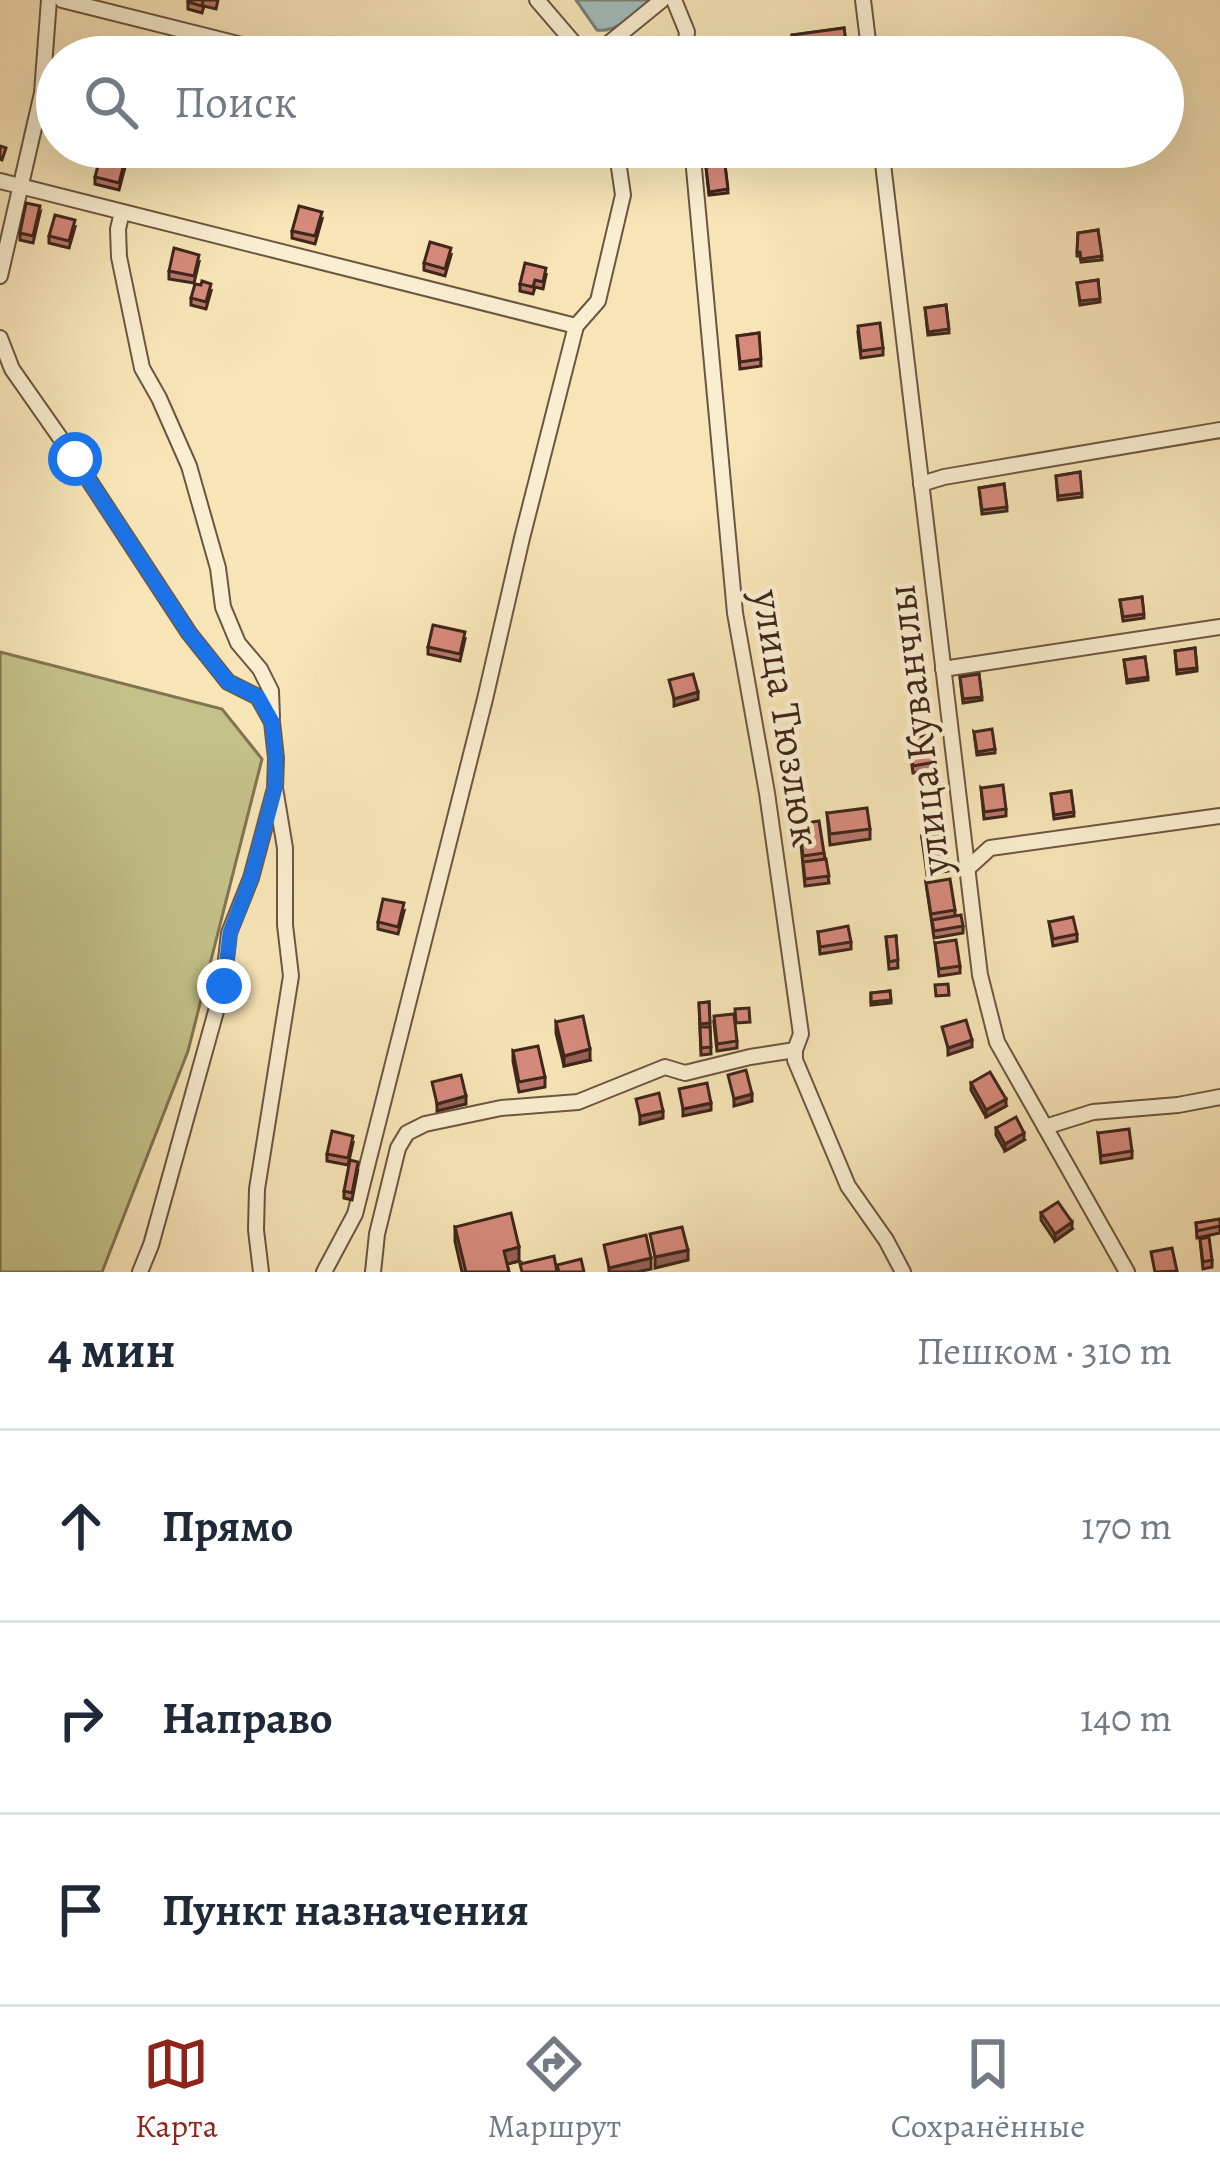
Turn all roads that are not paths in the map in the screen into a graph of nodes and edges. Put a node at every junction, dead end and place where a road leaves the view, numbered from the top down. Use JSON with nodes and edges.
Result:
{"nodes":[{"id":1,"x":50,"y":0,"type":"edge"},
{"id":2,"x":62,"y":0,"type":"edge"},
{"id":3,"x":537,"y":0,"type":"edge"},
{"id":4,"x":662,"y":0,"type":"edge"},
{"id":5,"x":674,"y":0,"type":"edge"},
{"id":6,"x":863,"y":0,"type":"edge"},
{"id":7,"x":47,"y":36,"type":"edge"},
{"id":8,"x":206,"y":36,"type":"edge"},
{"id":9,"x":570,"y":36,"type":"edge"},
{"id":10,"x":616,"y":36,"type":"edge"},
{"id":11,"x":687,"y":36,"type":"edge"},
{"id":12,"x":867,"y":36,"type":"edge"},
{"id":13,"x":36,"y":117,"type":"edge"},
{"id":14,"x":619,"y":168,"type":"edge"},
{"id":15,"x":694,"y":168,"type":"edge"},
{"id":16,"x":883,"y":168,"type":"edge"},
{"id":17,"x":0,"y":181,"type":"edge"},
{"id":18,"x":19,"y":186,"type":"junction"},
{"id":19,"x":122,"y":212,"type":"junction"},
{"id":20,"x":0,"y":276,"type":"edge"},
{"id":21,"x":576,"y":326,"type":"junction"},
{"id":22,"x":0,"y":338,"type":"edge"},
{"id":23,"x":1220,"y":430,"type":"edge"},
{"id":24,"x":921,"y":484,"type":"junction"},
{"id":25,"x":1220,"y":627,"type":"edge"},
{"id":26,"x":943,"y":669,"type":"junction"},
{"id":27,"x":272,"y":722,"type":"junction"},
{"id":28,"x":275,"y":788,"type":"junction"},
{"id":29,"x":1220,"y":816,"type":"edge"},
{"id":30,"x":967,"y":869,"type":"junction"},
{"id":31,"x":795,"y":1050,"type":"junction"},
{"id":32,"x":1220,"y":1097,"type":"edge"},
{"id":33,"x":1046,"y":1127,"type":"junction"},
{"id":34,"x":140,"y":1272,"type":"edge"},
{"id":35,"x":261,"y":1272,"type":"edge"},
{"id":36,"x":324,"y":1272,"type":"edge"},
{"id":37,"x":373,"y":1272,"type":"edge"},
{"id":38,"x":903,"y":1272,"type":"edge"},
{"id":39,"x":1127,"y":1272,"type":"edge"}],
"edges":[{"from":1,"to":7,"type":"street"},
{"from":2,"to":8,"type":"street"},
{"from":3,"to":9,"type":"street"},
{"from":4,"to":10,"type":"street"},
{"from":5,"to":11,"type":"street"},
{"from":6,"to":12,"type":"street"},
{"from":13,"to":18,"type":"street"},
{"from":14,"to":21,"type":"street"},
{"from":15,"to":31,"type":"street","name":"улица Тюзлюк"},
{"from":16,"to":24,"type":"street","name":"улица Куванчлы"},
{"from":17,"to":18,"type":"street"},
{"from":18,"to":19,"type":"street"},
{"from":18,"to":20,"type":"street"},
{"from":19,"to":21,"type":"street"},
{"from":19,"to":27,"type":"street"},
{"from":21,"to":36,"type":"street"},
{"from":22,"to":27,"type":"street"},
{"from":23,"to":24,"type":"street"},
{"from":24,"to":26,"type":"street","name":"улица Куванчлы"},
{"from":25,"to":26,"type":"street"},
{"from":26,"to":30,"type":"street","name":"улица Куванчлы"},
{"from":27,"to":28,"type":"street"},
{"from":28,"to":34,"type":"street"},
{"from":28,"to":35,"type":"street"},
{"from":29,"to":30,"type":"street"},
{"from":30,"to":33,"type":"street","name":"улица Куванчлы"},
{"from":31,"to":37,"type":"street"},
{"from":31,"to":38,"type":"street","name":"улица Тюзлюк"},
{"from":32,"to":33,"type":"street"},
{"from":33,"to":39,"type":"street","name":"улица Куванчлы"}]}
